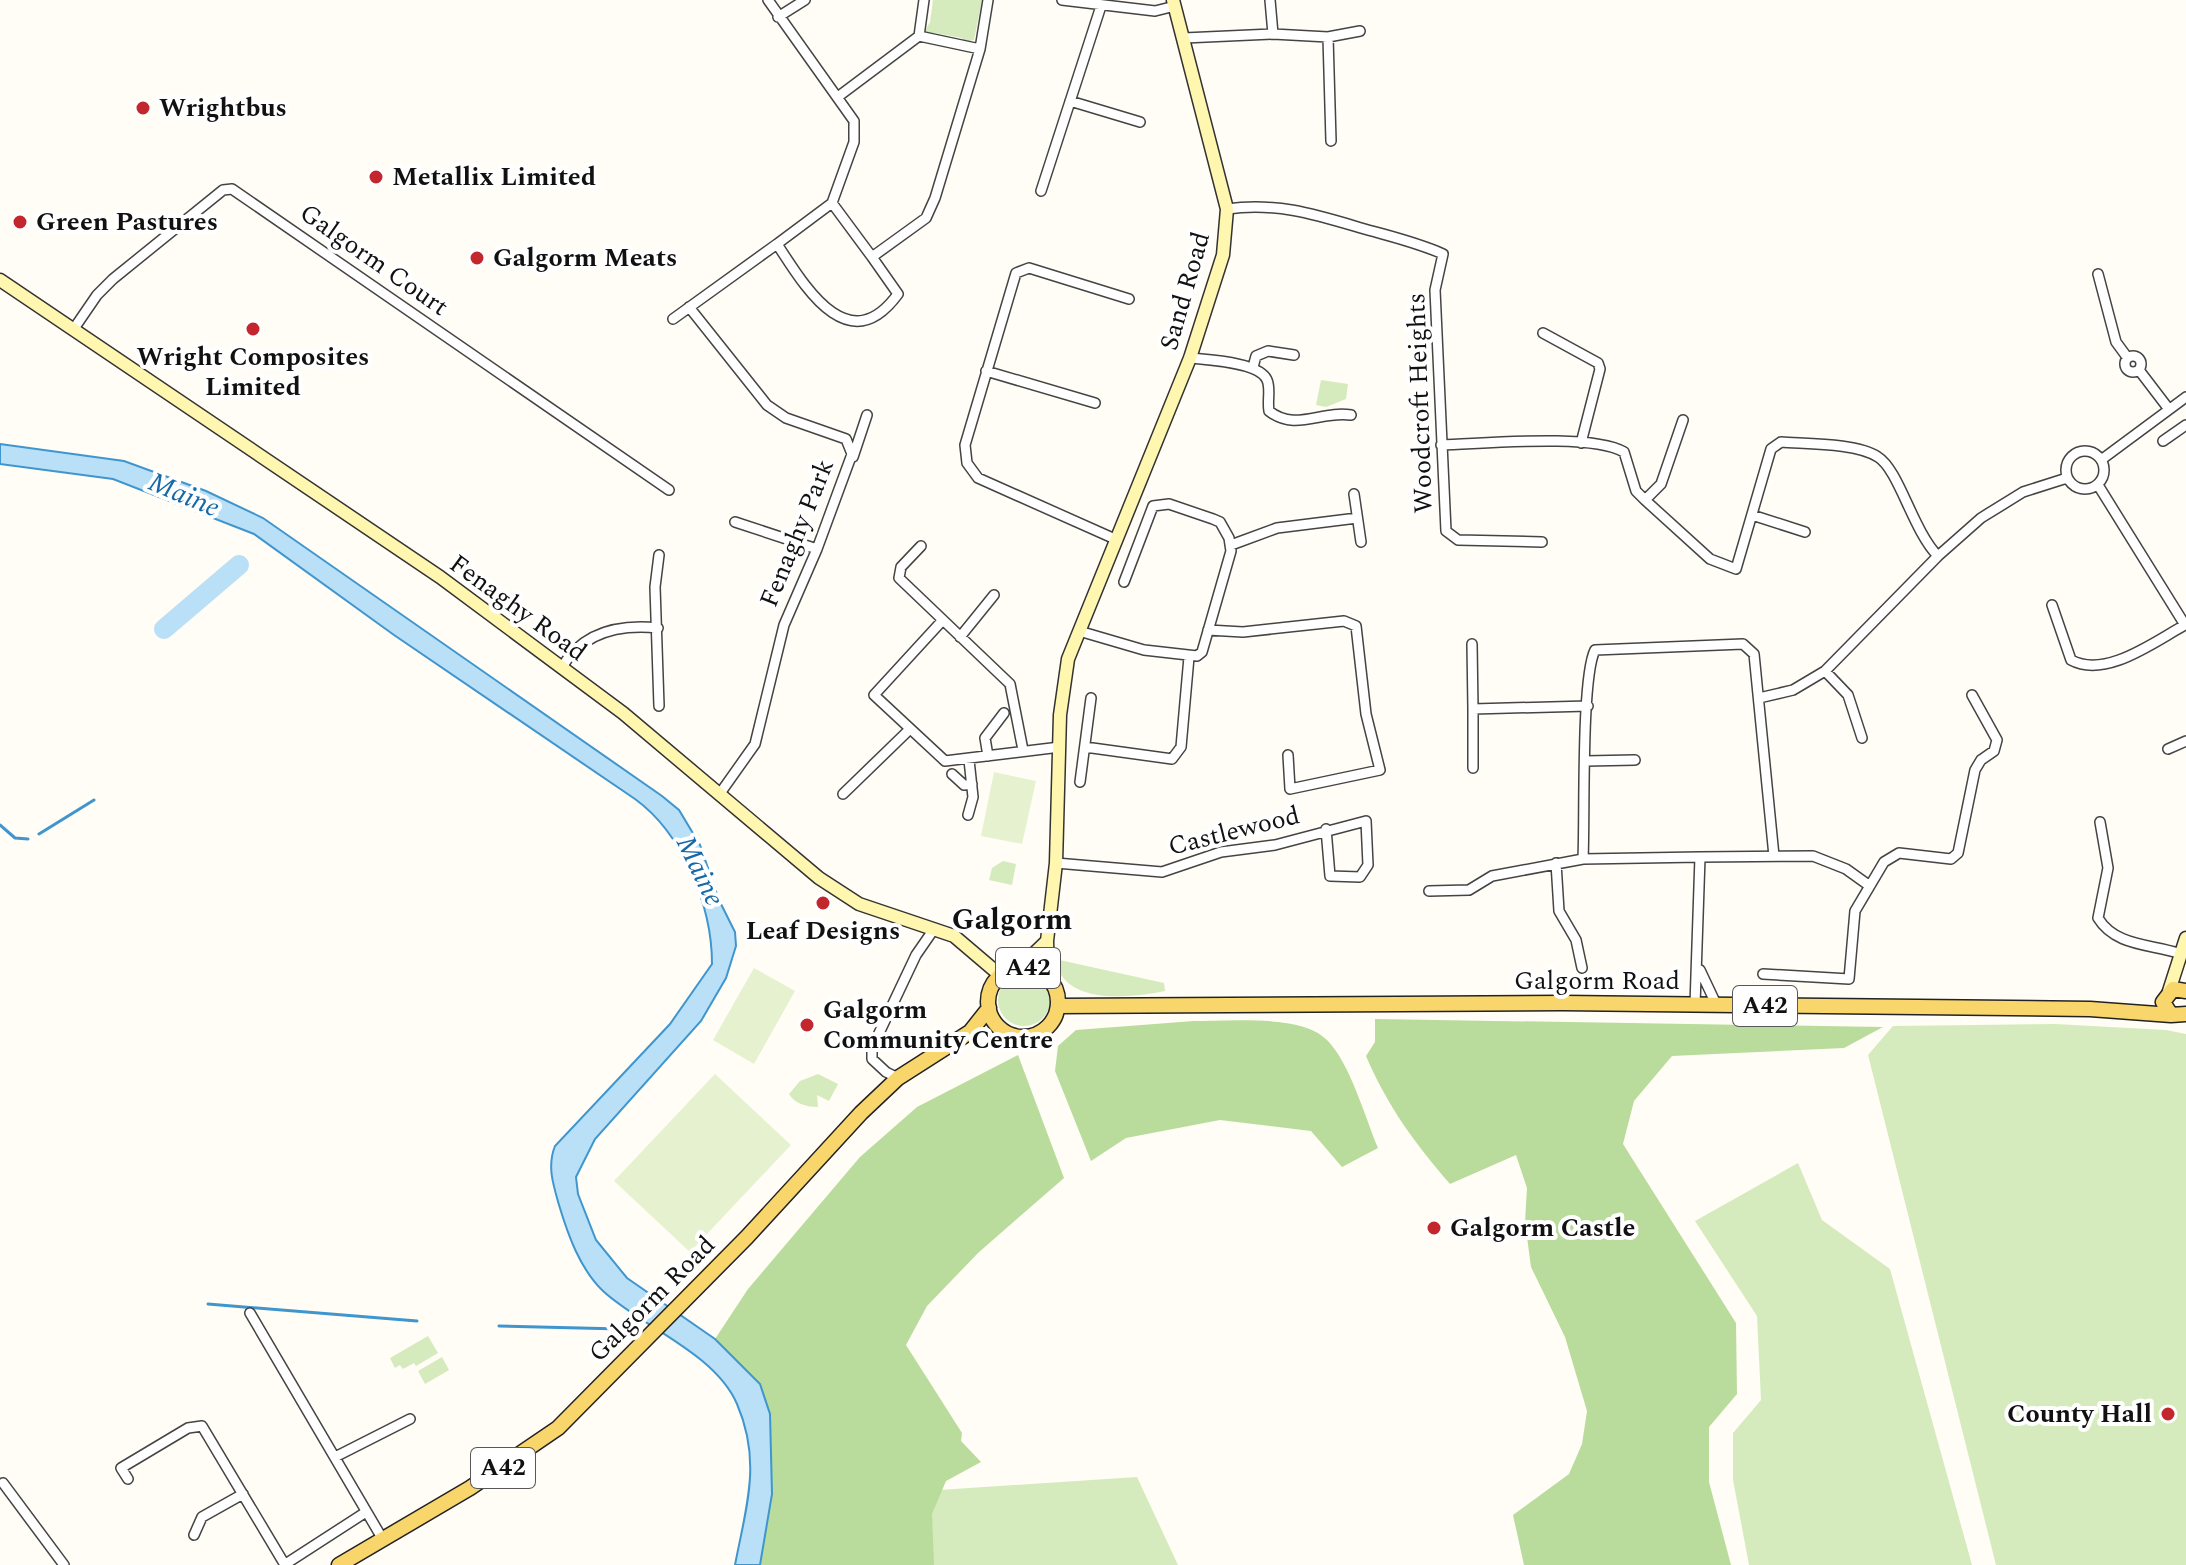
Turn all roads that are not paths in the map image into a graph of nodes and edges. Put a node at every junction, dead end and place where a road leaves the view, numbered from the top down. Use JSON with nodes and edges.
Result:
{"nodes":[{"id":1,"x":768,"y":0,"type":"edge"},
{"id":2,"x":805,"y":0,"type":"edge"},
{"id":3,"x":924,"y":0,"type":"edge"},
{"id":4,"x":988,"y":0,"type":"edge"},
{"id":5,"x":1062,"y":0,"type":"edge"},
{"id":6,"x":1270,"y":0,"type":"edge"},
{"id":7,"x":1174,"y":3,"type":"edge"},
{"id":8,"x":1101,"y":6,"type":"junction"},
{"id":9,"x":778,"y":17,"type":"junction"},
{"id":10,"x":1360,"y":31,"type":"dead end"},
{"id":11,"x":918,"y":34,"type":"junction"},
{"id":12,"x":1273,"y":34,"type":"junction"},
{"id":13,"x":1328,"y":37,"type":"junction"},
{"id":14,"x":1184,"y":38,"type":"junction"},
{"id":15,"x":980,"y":49,"type":"junction"},
{"id":16,"x":839,"y":96,"type":"junction"},
{"id":17,"x":1070,"y":101,"type":"junction"},
{"id":18,"x":1140,"y":122,"type":"dead end"},
{"id":19,"x":1331,"y":141,"type":"dead end"},
{"id":20,"x":1041,"y":191,"type":"dead end"},
{"id":21,"x":832,"y":203,"type":"junction"},
{"id":22,"x":1227,"y":209,"type":"junction"},
{"id":23,"x":777,"y":244,"type":"junction"},
{"id":24,"x":872,"y":257,"type":"junction"},
{"id":25,"x":2098,"y":274,"type":"dead end"},
{"id":26,"x":0,"y":280,"type":"edge"},
{"id":27,"x":1129,"y":299,"type":"dead end"},
{"id":28,"x":689,"y":307,"type":"junction"},
{"id":29,"x":673,"y":319,"type":"dead end"},
{"id":30,"x":73,"y":330,"type":"junction"},
{"id":31,"x":1543,"y":333,"type":"dead end"},
{"id":32,"x":1294,"y":355,"type":"dead end"},
{"id":33,"x":1190,"y":358,"type":"junction"},
{"id":34,"x":1253,"y":367,"type":"junction"},
{"id":35,"x":986,"y":371,"type":"junction"},
{"id":36,"x":2186,"y":397,"type":"edge"},
{"id":37,"x":1095,"y":403,"type":"dead end"},
{"id":38,"x":2168,"y":408,"type":"junction"},
{"id":39,"x":867,"y":415,"type":"dead end"},
{"id":40,"x":1351,"y":415,"type":"dead end"},
{"id":41,"x":1683,"y":420,"type":"dead end"},
{"id":42,"x":2186,"y":425,"type":"edge"},
{"id":43,"x":2163,"y":441,"type":"dead end"},
{"id":44,"x":1581,"y":443,"type":"junction"},
{"id":45,"x":1441,"y":445,"type":"junction"},
{"id":46,"x":2101,"y":460,"type":"junction"},
{"id":47,"x":848,"y":469,"type":"junction"},
{"id":48,"x":2067,"y":478,"type":"junction"},
{"id":49,"x":2098,"y":485,"type":"junction"},
{"id":50,"x":669,"y":490,"type":"dead end"},
{"id":51,"x":1354,"y":494,"type":"dead end"},
{"id":52,"x":1645,"y":500,"type":"junction"},
{"id":53,"x":1752,"y":515,"type":"junction"},
{"id":54,"x":1357,"y":518,"type":"junction"},
{"id":55,"x":735,"y":522,"type":"dead end"},
{"id":56,"x":1805,"y":532,"type":"dead end"},
{"id":57,"x":1115,"y":539,"type":"junction"},
{"id":58,"x":1361,"y":542,"type":"dead end"},
{"id":59,"x":1542,"y":542,"type":"dead end"},
{"id":60,"x":1231,"y":545,"type":"junction"},
{"id":61,"x":921,"y":546,"type":"dead end"},
{"id":62,"x":817,"y":549,"type":"junction"},
{"id":63,"x":659,"y":555,"type":"dead end"},
{"id":64,"x":1938,"y":556,"type":"junction"},
{"id":65,"x":1124,"y":582,"type":"dead end"},
{"id":66,"x":994,"y":595,"type":"dead end"},
{"id":67,"x":2052,"y":605,"type":"dead end"},
{"id":68,"x":941,"y":622,"type":"junction"},
{"id":69,"x":658,"y":628,"type":"junction"},
{"id":70,"x":1208,"y":630,"type":"junction"},
{"id":71,"x":1079,"y":631,"type":"junction"},
{"id":72,"x":960,"y":637,"type":"junction"},
{"id":73,"x":1472,"y":644,"type":"dead end"},
{"id":74,"x":1189,"y":657,"type":"junction"},
{"id":75,"x":562,"y":667,"type":"junction"},
{"id":76,"x":1825,"y":671,"type":"junction"},
{"id":77,"x":1972,"y":695,"type":"dead end"},
{"id":78,"x":1091,"y":698,"type":"dead end"},
{"id":79,"x":1759,"y":698,"type":"junction"},
{"id":80,"x":659,"y":706,"type":"dead end"},
{"id":81,"x":1588,"y":706,"type":"junction"},
{"id":82,"x":1473,"y":709,"type":"junction"},
{"id":83,"x":1004,"y":713,"type":"dead end"},
{"id":84,"x":910,"y":729,"type":"junction"},
{"id":85,"x":1862,"y":738,"type":"dead end"},
{"id":86,"x":2186,"y":741,"type":"edge"},
{"id":87,"x":1060,"y":747,"type":"junction"},
{"id":88,"x":1085,"y":747,"type":"junction"},
{"id":89,"x":2168,"y":749,"type":"dead end"},
{"id":90,"x":1023,"y":750,"type":"junction"},
{"id":91,"x":1288,"y":755,"type":"dead end"},
{"id":92,"x":988,"y":756,"type":"junction"},
{"id":93,"x":969,"y":760,"type":"junction"},
{"id":94,"x":1635,"y":760,"type":"dead end"},
{"id":95,"x":1586,"y":761,"type":"junction"},
{"id":96,"x":1473,"y":768,"type":"dead end"},
{"id":97,"x":952,"y":774,"type":"dead end"},
{"id":98,"x":1080,"y":782,"type":"dead end"},
{"id":99,"x":972,"y":784,"type":"junction"},
{"id":100,"x":721,"y":792,"type":"junction"},
{"id":101,"x":843,"y":794,"type":"dead end"},
{"id":102,"x":968,"y":815,"type":"dead end"},
{"id":103,"x":2100,"y":822,"type":"dead end"},
{"id":104,"x":1326,"y":829,"type":"junction"},
{"id":105,"x":1774,"y":856,"type":"junction"},
{"id":106,"x":1700,"y":857,"type":"junction"},
{"id":107,"x":1583,"y":859,"type":"junction"},
{"id":108,"x":1056,"y":863,"type":"junction"},
{"id":109,"x":1556,"y":863,"type":"junction"},
{"id":110,"x":1867,"y":884,"type":"junction"},
{"id":111,"x":1429,"y":891,"type":"dead end"},
{"id":112,"x":934,"y":929,"type":"junction"},
{"id":113,"x":2186,"y":938,"type":"edge"},
{"id":114,"x":1047,"y":941,"type":"junction"},
{"id":115,"x":2177,"y":959,"type":"junction"},
{"id":116,"x":1699,"y":967,"type":"junction"},
{"id":117,"x":1019,"y":968,"type":"junction"},
{"id":118,"x":1582,"y":968,"type":"dead end"},
{"id":119,"x":1763,"y":974,"type":"dead end"},
{"id":120,"x":1001,"y":976,"type":"junction"},
{"id":121,"x":1048,"y":978,"type":"junction"},
{"id":122,"x":2186,"y":991,"type":"edge"},
{"id":123,"x":2166,"y":995,"type":"junction"},
{"id":124,"x":1696,"y":999,"type":"junction"},
{"id":125,"x":1058,"y":1006,"type":"junction"},
{"id":126,"x":1717,"y":1006,"type":"junction"},
{"id":127,"x":989,"y":1008,"type":"junction"},
{"id":128,"x":2135,"y":1013,"type":"junction"},
{"id":129,"x":2181,"y":1016,"type":"edge"},
{"id":130,"x":970,"y":1032,"type":"junction"},
{"id":131,"x":1009,"y":1034,"type":"junction"},
{"id":132,"x":898,"y":1078,"type":"junction"},
{"id":133,"x":250,"y":1313,"type":"dead end"},
{"id":134,"x":410,"y":1419,"type":"dead end"},
{"id":135,"x":335,"y":1457,"type":"junction"},
{"id":136,"x":128,"y":1479,"type":"dead end"},
{"id":137,"x":3,"y":1483,"type":"dead end"},
{"id":138,"x":10,"y":1493,"type":"junction"},
{"id":139,"x":243,"y":1494,"type":"junction"},
{"id":140,"x":0,"y":1500,"type":"edge"},
{"id":141,"x":366,"y":1512,"type":"junction"},
{"id":142,"x":194,"y":1535,"type":"dead end"},
{"id":143,"x":382,"y":1538,"type":"junction"},
{"id":144,"x":64,"y":1565,"type":"edge"},
{"id":145,"x":285,"y":1565,"type":"edge"},
{"id":146,"x":339,"y":1565,"type":"edge"}],
"edges":[{"from":1,"to":9,"type":"street"},
{"from":2,"to":9,"type":"street"},
{"from":3,"to":11,"type":"street"},
{"from":4,"to":15,"type":"street"},
{"from":5,"to":8,"type":"street"},
{"from":6,"to":12,"type":"street"},
{"from":7,"to":8,"type":"street"},
{"from":7,"to":14,"type":"street","name":"Sand Road"},
{"from":8,"to":17,"type":"street"},
{"from":9,"to":16,"type":"street"},
{"from":10,"to":13,"type":"street"},
{"from":11,"to":15,"type":"street"},
{"from":11,"to":16,"type":"street"},
{"from":12,"to":13,"type":"street"},
{"from":12,"to":14,"type":"street"},
{"from":13,"to":19,"type":"street"},
{"from":14,"to":22,"type":"street","name":"Sand Road"},
{"from":15,"to":24,"type":"street"},
{"from":16,"to":21,"type":"street"},
{"from":17,"to":18,"type":"street"},
{"from":17,"to":20,"type":"street"},
{"from":21,"to":23,"type":"street"},
{"from":21,"to":24,"type":"street"},
{"from":22,"to":33,"type":"street","name":"Sand Road"},
{"from":22,"to":45,"type":"street","name":"Woodcroft Heights"},
{"from":23,"to":24,"type":"street"},
{"from":23,"to":28,"type":"street"},
{"from":25,"to":38,"type":"street"},
{"from":26,"to":30,"type":"street","name":"Fenaghy Road"},
{"from":27,"to":35,"type":"street"},
{"from":28,"to":29,"type":"street"},
{"from":28,"to":47,"type":"street","name":"Fenaghy Park"},
{"from":30,"to":50,"type":"street","name":"Galgorm Court"},
{"from":30,"to":75,"type":"street","name":"Fenaghy Road"},
{"from":31,"to":44,"type":"street"},
{"from":32,"to":34,"type":"street"},
{"from":33,"to":34,"type":"street"},
{"from":33,"to":57,"type":"street","name":"Sand Road"},
{"from":34,"to":40,"type":"street"},
{"from":35,"to":37,"type":"street"},
{"from":35,"to":57,"type":"street"},
{"from":36,"to":38,"type":"street"},
{"from":38,"to":46,"type":"street"},
{"from":39,"to":47,"type":"street"},
{"from":41,"to":52,"type":"street"},
{"from":42,"to":43,"type":"street"},
{"from":44,"to":45,"type":"street"},
{"from":44,"to":52,"type":"street"},
{"from":45,"to":59,"type":"street","name":"Woodcroft Heights"},
{"from":46,"to":48,"type":"street"},
{"from":46,"to":49,"type":"street"},
{"from":47,"to":62,"type":"street","name":"Fenaghy Park"},
{"from":48,"to":49,"type":"street"},
{"from":48,"to":64,"type":"street"},
{"from":49,"to":67,"type":"street"},
{"from":51,"to":54,"type":"street"},
{"from":52,"to":53,"type":"street"},
{"from":53,"to":56,"type":"street"},
{"from":53,"to":64,"type":"street"},
{"from":54,"to":58,"type":"street"},
{"from":54,"to":60,"type":"street"},
{"from":55,"to":62,"type":"street"},
{"from":57,"to":71,"type":"street","name":"Sand Road"},
{"from":60,"to":65,"type":"street"},
{"from":60,"to":70,"type":"street"},
{"from":61,"to":68,"type":"street"},
{"from":62,"to":100,"type":"street","name":"Fenaghy Park"},
{"from":63,"to":69,"type":"street"},
{"from":64,"to":76,"type":"street"},
{"from":66,"to":72,"type":"street"},
{"from":68,"to":72,"type":"street"},
{"from":68,"to":84,"type":"street"},
{"from":69,"to":75,"type":"street"},
{"from":69,"to":80,"type":"street"},
{"from":70,"to":74,"type":"street"},
{"from":70,"to":91,"type":"street"},
{"from":71,"to":74,"type":"street"},
{"from":71,"to":87,"type":"street","name":"Sand Road"},
{"from":72,"to":90,"type":"street"},
{"from":73,"to":82,"type":"street"},
{"from":74,"to":88,"type":"street"},
{"from":75,"to":100,"type":"street","name":"Fenaghy Road"},
{"from":76,"to":79,"type":"street"},
{"from":76,"to":85,"type":"street"},
{"from":77,"to":110,"type":"street"},
{"from":78,"to":88,"type":"street"},
{"from":79,"to":81,"type":"street"},
{"from":79,"to":105,"type":"street"},
{"from":81,"to":82,"type":"street"},
{"from":81,"to":95,"type":"street"},
{"from":82,"to":96,"type":"street"},
{"from":83,"to":92,"type":"street"},
{"from":84,"to":93,"type":"street"},
{"from":84,"to":101,"type":"street"},
{"from":86,"to":89,"type":"street"},
{"from":87,"to":90,"type":"street"},
{"from":87,"to":108,"type":"street","name":"Sand Road"},
{"from":88,"to":98,"type":"street"},
{"from":90,"to":92,"type":"street"},
{"from":92,"to":93,"type":"street"},
{"from":93,"to":99,"type":"street"},
{"from":94,"to":95,"type":"street"},
{"from":95,"to":107,"type":"street"},
{"from":97,"to":99,"type":"street"},
{"from":99,"to":102,"type":"street"},
{"from":100,"to":112,"type":"street","name":"Fenaghy Road"},
{"from":103,"to":115,"type":"street"},
{"from":104,"to":104,"type":"street","name":"Castlewood"},
{"from":104,"to":108,"type":"street","name":"Castlewood"},
{"from":105,"to":106,"type":"street"},
{"from":105,"to":110,"type":"street"},
{"from":106,"to":107,"type":"street"},
{"from":106,"to":116,"type":"street"},
{"from":107,"to":109,"type":"street"},
{"from":108,"to":114,"type":"street","name":"Sand Road"},
{"from":109,"to":111,"type":"street"},
{"from":109,"to":118,"type":"street"},
{"from":110,"to":119,"type":"street"},
{"from":112,"to":120,"type":"street","name":"Fenaghy Road"},
{"from":112,"to":132,"type":"street"},
{"from":113,"to":115,"type":"street"},
{"from":114,"to":117,"type":"street"},
{"from":114,"to":121,"type":"street","name":"Sand Road"},
{"from":115,"to":122,"type":"street"},
{"from":115,"to":123,"type":"street"},
{"from":116,"to":124,"type":"street"},
{"from":116,"to":126,"type":"street"},
{"from":117,"to":120,"type":"main road","number":"A42"},
{"from":117,"to":121,"type":"main road","number":"A42"},
{"from":120,"to":127,"type":"main road","number":"A42"},
{"from":121,"to":125,"type":"main road","number":"A42"},
{"from":122,"to":123,"type":"main road"},
{"from":123,"to":128,"type":"main road"},
{"from":123,"to":129,"type":"main road","number":"A42"},
{"from":124,"to":125,"type":"main road","name":"Galgorm Road","number":"A42"},
{"from":124,"to":126,"type":"main road","name":"Galgorm Road","number":"A42"},
{"from":125,"to":131,"type":"main road","number":"A42"},
{"from":126,"to":128,"type":"main road","name":"Galgorm Road","number":"A42"},
{"from":127,"to":130,"type":"main road","name":"Galgorm Road","number":"A42"},
{"from":127,"to":131,"type":"main road","number":"A42"},
{"from":128,"to":129,"type":"main road","name":"Galgorm Road","number":"A42"},
{"from":130,"to":131,"type":"main road","number":"A42"},
{"from":130,"to":132,"type":"main road","name":"Galgorm Road","number":"A42"},
{"from":132,"to":143,"type":"main road","name":"Galgorm Road","number":"A42"},
{"from":133,"to":135,"type":"street"},
{"from":134,"to":135,"type":"street"},
{"from":135,"to":141,"type":"street"},
{"from":136,"to":139,"type":"street"},
{"from":137,"to":138,"type":"street"},
{"from":138,"to":140,"type":"street"},
{"from":138,"to":144,"type":"street"},
{"from":139,"to":142,"type":"street"},
{"from":139,"to":145,"type":"street"},
{"from":141,"to":143,"type":"street"},
{"from":141,"to":145,"type":"street"},
{"from":143,"to":146,"type":"main road","name":"Galgorm Road","number":"A42"}]}
